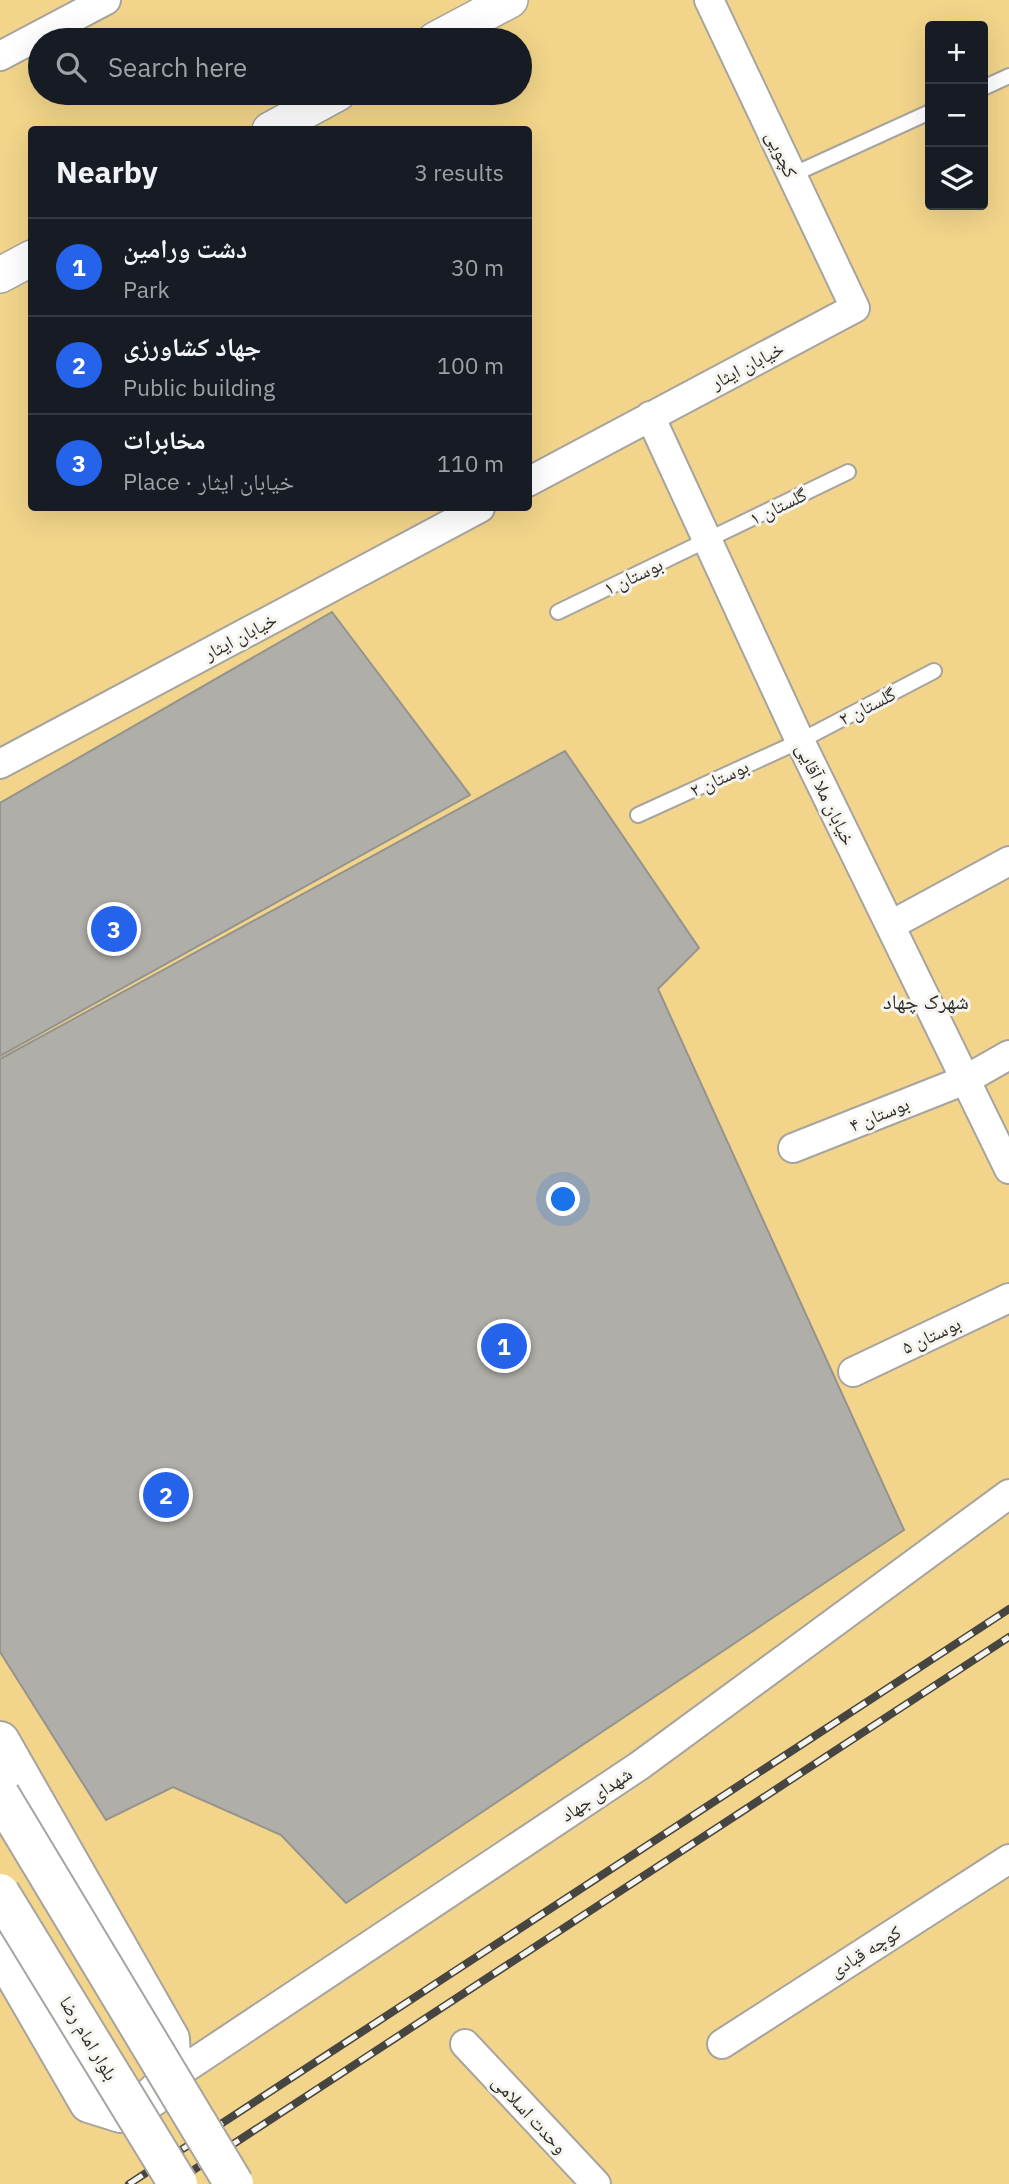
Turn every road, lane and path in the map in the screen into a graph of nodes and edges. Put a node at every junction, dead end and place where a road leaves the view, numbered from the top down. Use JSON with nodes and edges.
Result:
{"nodes":[{"id":1,"x":106,"y":0,"type":"edge"},
{"id":2,"x":510,"y":0,"type":"edge"},
{"id":3,"x":709,"y":0,"type":"edge"},
{"id":4,"x":53,"y":28,"type":"edge"},
{"id":5,"x":458,"y":28,"type":"edge"},
{"id":6,"x":28,"y":41,"type":"edge"},
{"id":7,"x":0,"y":56,"type":"edge"},
{"id":8,"x":1009,"y":76,"type":"edge"},
{"id":9,"x":988,"y":86,"type":"edge"},
{"id":10,"x":316,"y":105,"type":"edge"},
{"id":11,"x":925,"y":114,"type":"edge"},
{"id":12,"x":277,"y":126,"type":"edge"},
{"id":13,"x":792,"y":175,"type":"junction"},
{"id":14,"x":28,"y":260,"type":"edge"},
{"id":15,"x":0,"y":275,"type":"edge"},
{"id":16,"x":855,"y":308,"type":"joint"},
{"id":17,"x":650,"y":416,"type":"junction"},
{"id":18,"x":848,"y":472,"type":"dead end"},
{"id":19,"x":532,"y":480,"type":"edge"},
{"id":20,"x":474,"y":511,"type":"edge"},
{"id":21,"x":709,"y":541,"type":"junction"},
{"id":22,"x":558,"y":612,"type":"dead end"},
{"id":23,"x":934,"y":671,"type":"dead end"},
{"id":24,"x":800,"y":741,"type":"junction"},
{"id":25,"x":0,"y":765,"type":"edge"},
{"id":26,"x":638,"y":815,"type":"dead end"},
{"id":27,"x":1009,"y":861,"type":"edge"},
{"id":28,"x":891,"y":925,"type":"junction"},
{"id":29,"x":1009,"y":1055,"type":"edge"},
{"id":30,"x":965,"y":1080,"type":"junction"},
{"id":31,"x":793,"y":1148,"type":"dead end"},
{"id":32,"x":1009,"y":1169,"type":"edge"},
{"id":33,"x":1009,"y":1298,"type":"edge"},
{"id":34,"x":853,"y":1372,"type":"dead end"},
{"id":35,"x":1009,"y":1494,"type":"edge"},
{"id":36,"x":0,"y":1741,"type":"edge"},
{"id":37,"x":0,"y":1795,"type":"edge"},
{"id":38,"x":1009,"y":1859,"type":"edge"},
{"id":39,"x":0,"y":1893,"type":"edge"},
{"id":40,"x":0,"y":1949,"type":"edge"},
{"id":41,"x":465,"y":2044,"type":"dead end"},
{"id":42,"x":722,"y":2044,"type":"dead end"},
{"id":43,"x":172,"y":2077,"type":"junction"},
{"id":44,"x":178,"y":2184,"type":"edge"},
{"id":45,"x":234,"y":2184,"type":"edge"},
{"id":46,"x":596,"y":2184,"type":"edge"}],
"edges":[{"from":1,"to":4,"type":"street"},
{"from":2,"to":5,"type":"street"},
{"from":3,"to":13,"type":"street","name":"کچویی"},
{"from":6,"to":7,"type":"street"},
{"from":8,"to":9,"type":"lane"},
{"from":10,"to":12,"type":"street"},
{"from":11,"to":13,"type":"lane"},
{"from":13,"to":16,"type":"street","name":"کچویی"},
{"from":14,"to":15,"type":"street"},
{"from":16,"to":17,"type":"street","name":"خیابان ایثار"},
{"from":17,"to":19,"type":"street","name":"خیابان ایثار"},
{"from":17,"to":21,"type":"street","name":"خیابان ملا آقایی"},
{"from":18,"to":21,"type":"lane","name":"گلستان ۱"},
{"from":20,"to":25,"type":"street","name":"خیابان ایثار"},
{"from":21,"to":22,"type":"lane","name":"بوستان ۱"},
{"from":21,"to":24,"type":"street","name":"خیابان ملا آقایی"},
{"from":23,"to":24,"type":"lane","name":"گلستان ۲"},
{"from":24,"to":26,"type":"lane","name":"بوستان ۲"},
{"from":24,"to":28,"type":"street","name":"خیابان ملا آقایی"},
{"from":27,"to":28,"type":"street"},
{"from":28,"to":30,"type":"street","name":"خیابان ملا آقایی"},
{"from":29,"to":30,"type":"street","name":"بوستان ۴"},
{"from":30,"to":31,"type":"street","name":"بوستان ۴"},
{"from":30,"to":32,"type":"street","name":"خیابان ملا آقایی"},
{"from":33,"to":34,"type":"street","name":"بوستان ۵"},
{"from":35,"to":43,"type":"street","name":"شهدای جهاد"},
{"from":36,"to":43,"type":"main road"},
{"from":37,"to":45,"type":"main road","bridge":true},
{"from":38,"to":42,"type":"street","name":"کوچه قبادی"},
{"from":39,"to":44,"type":"main road","name":"بلوار امام رضا","bridge":true},
{"from":40,"to":43,"type":"main road"},
{"from":41,"to":46,"type":"street","name":"وحدت اسلامی"}]}
